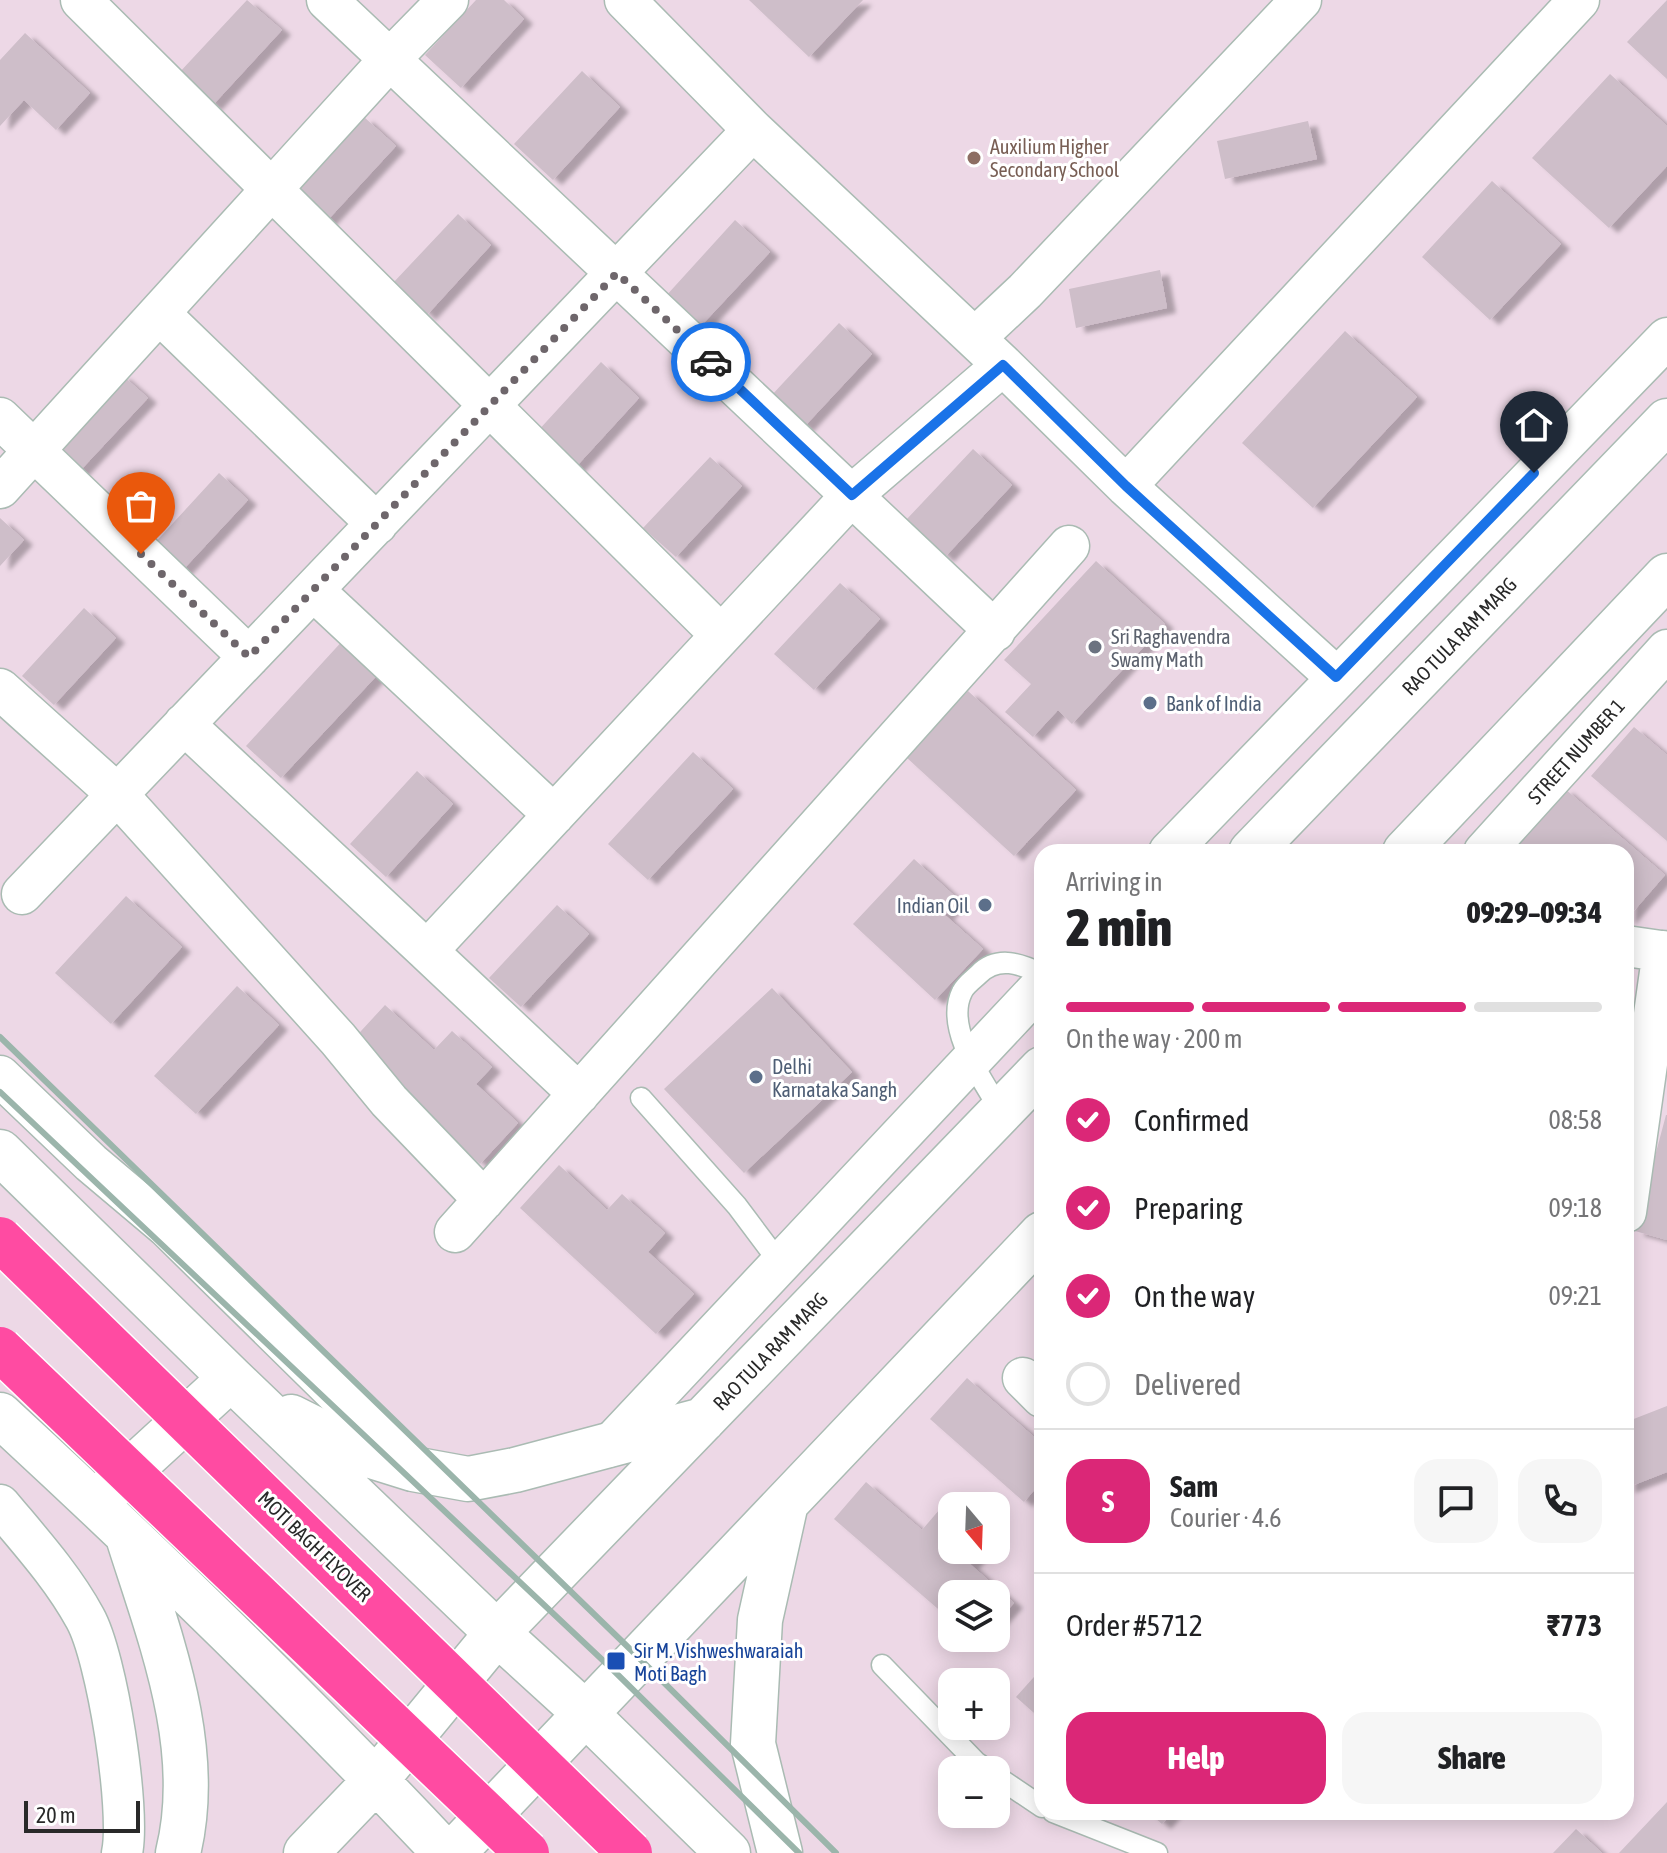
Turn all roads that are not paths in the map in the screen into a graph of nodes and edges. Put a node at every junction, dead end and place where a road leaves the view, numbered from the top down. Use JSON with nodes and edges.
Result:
{"nodes":[{"id":1,"x":81,"y":0,"type":"edge"},
{"id":2,"x":327,"y":0,"type":"edge"},
{"id":3,"x":448,"y":0,"type":"edge"},
{"id":4,"x":625,"y":0,"type":"edge"},
{"id":5,"x":1301,"y":0,"type":"edge"},
{"id":6,"x":1579,"y":0,"type":"edge"},
{"id":7,"x":390,"y":59,"type":"junction"},
{"id":8,"x":753,"y":130,"type":"junction"},
{"id":9,"x":272,"y":191,"type":"junction"},
{"id":10,"x":617,"y":273,"type":"junction"},
{"id":11,"x":160,"y":314,"type":"junction"},
{"id":12,"x":975,"y":338,"type":"junction"},
{"id":13,"x":1667,"y":338,"type":"edge"},
{"id":14,"x":1003,"y":365,"type":"junction"},
{"id":15,"x":488,"y":407,"type":"junction"},
{"id":16,"x":0,"y":418,"type":"edge"},
{"id":17,"x":1667,"y":421,"type":"edge"},
{"id":18,"x":34,"y":451,"type":"junction"},
{"id":19,"x":1126,"y":486,"type":"junction"},
{"id":20,"x":0,"y":488,"type":"edge"},
{"id":21,"x":852,"y":495,"type":"junction"},
{"id":22,"x":377,"y":524,"type":"junction"},
{"id":23,"x":1069,"y":546,"type":"dead end"},
{"id":24,"x":1667,"y":576,"type":"edge"},
{"id":25,"x":313,"y":590,"type":"junction"},
{"id":26,"x":1620,"y":626,"type":"junction"},
{"id":27,"x":995,"y":631,"type":"junction"},
{"id":28,"x":721,"y":635,"type":"junction"},
{"id":29,"x":249,"y":657,"type":"junction"},
{"id":30,"x":1664,"y":658,"type":"edge"},
{"id":31,"x":1336,"y":677,"type":"junction"},
{"id":32,"x":0,"y":689,"type":"edge"},
{"id":33,"x":184,"y":724,"type":"junction"},
{"id":34,"x":117,"y":794,"type":"junction"},
{"id":35,"x":554,"y":815,"type":"junction"},
{"id":36,"x":1177,"y":844,"type":"edge"},
{"id":37,"x":1259,"y":844,"type":"edge"},
{"id":38,"x":1413,"y":844,"type":"edge"},
{"id":39,"x":1491,"y":844,"type":"edge"},
{"id":40,"x":22,"y":894,"type":"dead end"},
{"id":41,"x":1652,"y":950,"type":"edge"},
{"id":42,"x":427,"y":951,"type":"junction"},
{"id":43,"x":1034,"y":971,"type":"edge"},
{"id":44,"x":1034,"y":993,"type":"edge"},
{"id":45,"x":971,"y":1059,"type":"junction"},
{"id":46,"x":0,"y":1076,"type":"edge"},
{"id":47,"x":1034,"y":1077,"type":"edge"},
{"id":48,"x":579,"y":1094,"type":"junction"},
{"id":49,"x":641,"y":1098,"type":"dead end"},
{"id":50,"x":1001,"y":1111,"type":"junction"},
{"id":51,"x":1634,"y":1131,"type":"edge"},
{"id":52,"x":0,"y":1152,"type":"edge"},
{"id":53,"x":484,"y":1200,"type":"junction"},
{"id":54,"x":455,"y":1232,"type":"dead end"},
{"id":55,"x":0,"y":1239,"type":"edge"},
{"id":56,"x":1034,"y":1242,"type":"edge"},
{"id":57,"x":779,"y":1262,"type":"junction"},
{"id":58,"x":0,"y":1349,"type":"edge"},
{"id":59,"x":241,"y":1387,"type":"junction"},
{"id":60,"x":0,"y":1415,"type":"edge"},
{"id":61,"x":703,"y":1420,"type":"junction"},
{"id":62,"x":608,"y":1447,"type":"junction"},
{"id":63,"x":413,"y":1469,"type":"junction"},
{"id":64,"x":95,"y":1503,"type":"junction"},
{"id":65,"x":786,"y":1503,"type":"junction"},
{"id":66,"x":0,"y":1505,"type":"edge"},
{"id":67,"x":127,"y":1534,"type":"junction"},
{"id":68,"x":497,"y":1633,"type":"junction"},
{"id":69,"x":882,"y":1665,"type":"dead end"},
{"id":70,"x":586,"y":1714,"type":"junction"},
{"id":71,"x":970,"y":1756,"type":"edge"},
{"id":72,"x":376,"y":1780,"type":"junction"},
{"id":73,"x":1010,"y":1785,"type":"edge"},
{"id":74,"x":1034,"y":1802,"type":"edge"},
{"id":75,"x":1073,"y":1820,"type":"edge"},
{"id":76,"x":122,"y":1853,"type":"edge"},
{"id":77,"x":178,"y":1853,"type":"edge"},
{"id":78,"x":306,"y":1853,"type":"edge"},
{"id":79,"x":445,"y":1853,"type":"edge"},
{"id":80,"x":453,"y":1853,"type":"edge"},
{"id":81,"x":527,"y":1853,"type":"edge"},
{"id":82,"x":630,"y":1853,"type":"edge"},
{"id":83,"x":728,"y":1853,"type":"edge"},
{"id":84,"x":780,"y":1853,"type":"edge"},
{"id":85,"x":1157,"y":1853,"type":"edge"}],
"edges":[{"from":1,"to":9,"type":"street"},
{"from":2,"to":7,"type":"street"},
{"from":3,"to":7,"type":"street"},
{"from":4,"to":8,"type":"street"},
{"from":5,"to":12,"type":"street"},
{"from":6,"to":19,"type":"street"},
{"from":7,"to":9,"type":"street"},
{"from":7,"to":10,"type":"street"},
{"from":8,"to":10,"type":"street"},
{"from":8,"to":12,"type":"street"},
{"from":9,"to":11,"type":"street"},
{"from":9,"to":15,"type":"street"},
{"from":10,"to":15,"type":"street"},
{"from":10,"to":21,"type":"street"},
{"from":11,"to":18,"type":"street"},
{"from":11,"to":22,"type":"street"},
{"from":12,"to":14,"type":"street"},
{"from":13,"to":31,"type":"street"},
{"from":14,"to":19,"type":"street"},
{"from":14,"to":21,"type":"street"},
{"from":15,"to":22,"type":"street"},
{"from":15,"to":28,"type":"street"},
{"from":16,"to":18,"type":"street"},
{"from":17,"to":37,"type":"main road","name":"RAO TULA RAM MARG"},
{"from":18,"to":20,"type":"street"},
{"from":18,"to":29,"type":"street"},
{"from":19,"to":31,"type":"street"},
{"from":21,"to":27,"type":"street"},
{"from":21,"to":28,"type":"street"},
{"from":22,"to":25,"type":"street"},
{"from":23,"to":27,"type":"street"},
{"from":24,"to":26,"type":"main road"},
{"from":25,"to":29,"type":"street"},
{"from":25,"to":35,"type":"street"},
{"from":26,"to":30,"type":"street"},
{"from":26,"to":38,"type":"main road"},
{"from":27,"to":48,"type":"street"},
{"from":28,"to":35,"type":"street"},
{"from":29,"to":33,"type":"street"},
{"from":30,"to":39,"type":"street","name":"STREET NUMBER 1"},
{"from":31,"to":36,"type":"street"},
{"from":32,"to":34,"type":"street"},
{"from":33,"to":34,"type":"street"},
{"from":33,"to":42,"type":"street"},
{"from":34,"to":40,"type":"street"},
{"from":34,"to":53,"type":"street"},
{"from":35,"to":42,"type":"street"},
{"from":41,"to":51,"type":"street"},
{"from":42,"to":48,"type":"street"},
{"from":43,"to":45,"type":"lane"},
{"from":44,"to":45,"type":"street"},
{"from":45,"to":50,"type":"lane"},
{"from":45,"to":57,"type":"street"},
{"from":46,"to":63,"type":"street"},
{"from":47,"to":50,"type":"main road","name":"RAO TULA RAM MARG"},
{"from":48,"to":53,"type":"street"},
{"from":49,"to":57,"type":"lane"},
{"from":50,"to":61,"type":"main road","name":"RAO TULA RAM MARG"},
{"from":52,"to":59,"type":"main road"},
{"from":53,"to":54,"type":"street"},
{"from":55,"to":82,"type":"main road","name":"MOTI BAGH FLYOVER","bridge":true},
{"from":56,"to":65,"type":"main road"},
{"from":57,"to":62,"type":"street"},
{"from":58,"to":81,"type":"main road","bridge":true},
{"from":59,"to":63,"type":"main road"},
{"from":59,"to":64,"type":"main road"},
{"from":59,"to":68,"type":"main road"},
{"from":60,"to":64,"type":"main road"},
{"from":61,"to":62,"type":"main road"},
{"from":61,"to":68,"type":"main road","name":"RAO TULA RAM MARG"},
{"from":62,"to":63,"type":"main road"},
{"from":64,"to":67,"type":"main road"},
{"from":65,"to":70,"type":"main road"},
{"from":65,"to":84,"type":"main road"},
{"from":66,"to":76,"type":"street"},
{"from":67,"to":72,"type":"main road"},
{"from":67,"to":77,"type":"main road"},
{"from":68,"to":70,"type":"main road"},
{"from":68,"to":72,"type":"main road","name":"RAO TULA RAM MARG"},
{"from":69,"to":71,"type":"lane"},
{"from":70,"to":80,"type":"main road"},
{"from":70,"to":83,"type":"main road"},
{"from":72,"to":78,"type":"main road","name":"RAO TULA RAM MARG"},
{"from":72,"to":79,"type":"main road"},
{"from":73,"to":74,"type":"lane"},
{"from":75,"to":85,"type":"lane"}]}
